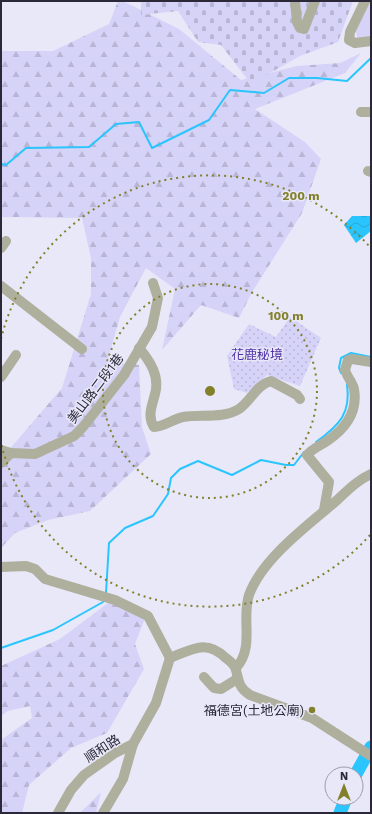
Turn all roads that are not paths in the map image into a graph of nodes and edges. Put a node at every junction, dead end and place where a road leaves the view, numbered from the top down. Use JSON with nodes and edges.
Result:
{"nodes":[{"id":1,"x":295,"y":1,"type":"edge"},
{"id":2,"x":315,"y":1,"type":"edge"},
{"id":3,"x":365,"y":1,"type":"edge"},
{"id":4,"x":371,"y":41,"type":"edge"},
{"id":5,"x":153,"y":283,"type":"dead end"},
{"id":6,"x":1,"y":286,"type":"edge"},
{"id":7,"x":139,"y":348,"type":"junction"},
{"id":8,"x":82,"y":349,"type":"dead end"},
{"id":9,"x":16,"y":355,"type":"dead end"},
{"id":10,"x":371,"y":362,"type":"edge"},
{"id":11,"x":1,"y":377,"type":"edge"},
{"id":12,"x":300,"y":399,"type":"dead end"},
{"id":13,"x":1,"y":450,"type":"edge"},
{"id":14,"x":11,"y":453,"type":"junction"},
{"id":15,"x":1,"y":463,"type":"edge"},
{"id":16,"x":371,"y":474,"type":"edge"},
{"id":17,"x":324,"y":510,"type":"junction"},
{"id":18,"x":1,"y":567,"type":"edge"},
{"id":19,"x":170,"y":658,"type":"junction"},
{"id":20,"x":236,"y":668,"type":"junction"},
{"id":21,"x":204,"y":677,"type":"dead end"},
{"id":22,"x":237,"y":679,"type":"junction"},
{"id":23,"x":133,"y":744,"type":"junction"},
{"id":24,"x":371,"y":756,"type":"edge"},
{"id":25,"x":58,"y":813,"type":"edge"},
{"id":26,"x":103,"y":813,"type":"edge"}],
"edges":[{"from":1,"to":2,"type":"street"},
{"from":3,"to":4,"type":"street"},
{"from":5,"to":7,"type":"street","name":"美山路二段1巷"},
{"from":6,"to":8,"type":"street"},
{"from":7,"to":12,"type":"street"},
{"from":7,"to":14,"type":"street","name":"美山路二段1巷"},
{"from":9,"to":11,"type":"street"},
{"from":10,"to":17,"type":"street"},
{"from":13,"to":14,"type":"street","name":"美山路二段1巷"},
{"from":14,"to":15,"type":"street"},
{"from":16,"to":17,"type":"street"},
{"from":17,"to":20,"type":"street"},
{"from":18,"to":19,"type":"street"},
{"from":19,"to":20,"type":"street"},
{"from":19,"to":23,"type":"street","name":"順和路"},
{"from":20,"to":22,"type":"street"},
{"from":21,"to":22,"type":"street"},
{"from":22,"to":24,"type":"street"},
{"from":23,"to":25,"type":"street","name":"順和路"},
{"from":23,"to":26,"type":"street"}]}
